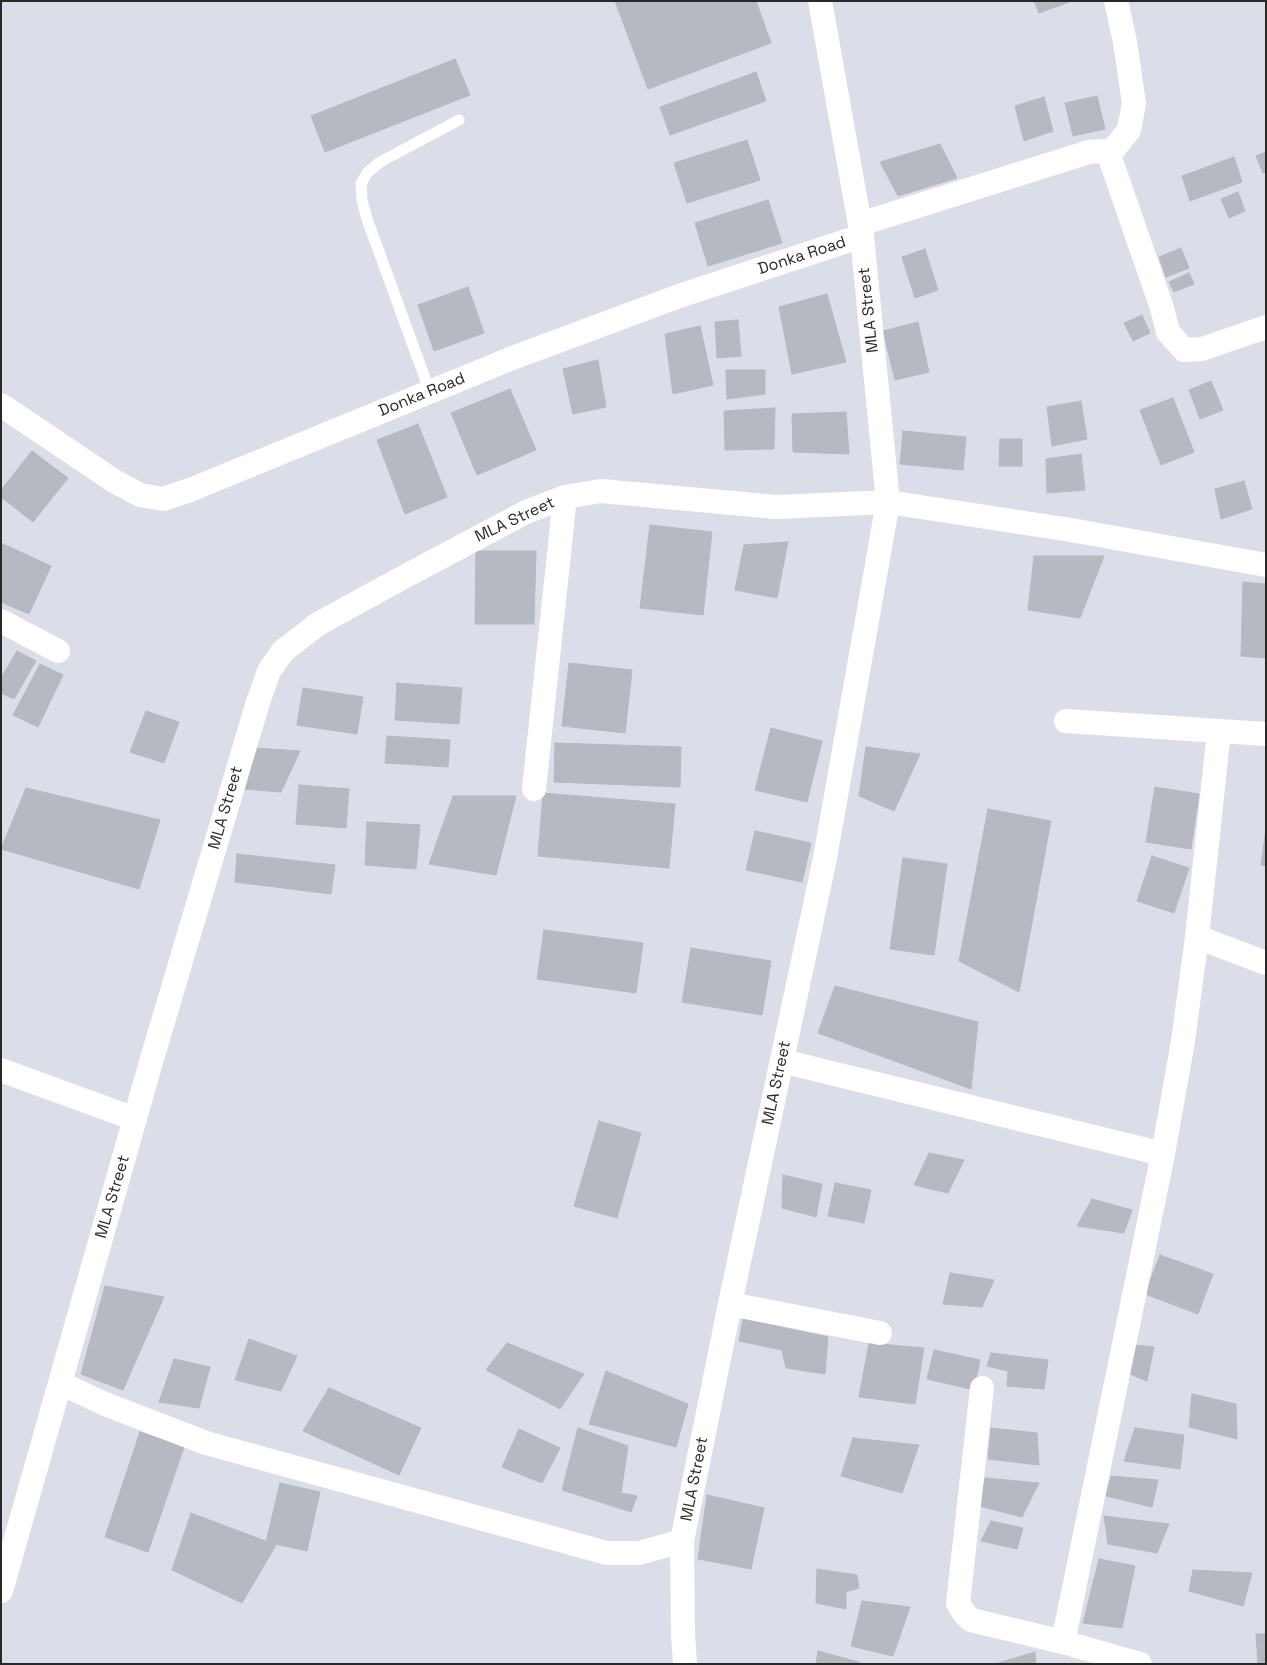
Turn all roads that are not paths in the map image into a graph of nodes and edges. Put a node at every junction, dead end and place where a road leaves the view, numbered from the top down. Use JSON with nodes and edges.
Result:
{"nodes":[{"id":1,"x":820,"y":1,"type":"edge"},
{"id":2,"x":1116,"y":1,"type":"edge"},
{"id":3,"x":459,"y":120,"type":"dead end"},
{"id":4,"x":1109,"y":155,"type":"junction"},
{"id":5,"x":861,"y":230,"type":"junction"},
{"id":6,"x":1266,"y":328,"type":"edge"},
{"id":7,"x":430,"y":392,"type":"junction"},
{"id":8,"x":1,"y":404,"type":"edge"},
{"id":9,"x":565,"y":497,"type":"junction"},
{"id":10,"x":888,"y":502,"type":"junction"},
{"id":11,"x":1266,"y":565,"type":"edge"},
{"id":12,"x":1,"y":621,"type":"edge"},
{"id":13,"x":58,"y":651,"type":"dead end"},
{"id":14,"x":1066,"y":721,"type":"dead end"},
{"id":15,"x":1219,"y":731,"type":"junction"},
{"id":16,"x":1266,"y":734,"type":"edge"},
{"id":17,"x":534,"y":789,"type":"dead end"},
{"id":18,"x":1197,"y":937,"type":"junction"},
{"id":19,"x":1266,"y":963,"type":"edge"},
{"id":20,"x":782,"y":1062,"type":"junction"},
{"id":21,"x":1,"y":1070,"type":"edge"},
{"id":22,"x":135,"y":1119,"type":"junction"},
{"id":23,"x":1164,"y":1154,"type":"junction"},
{"id":24,"x":730,"y":1304,"type":"junction"},
{"id":25,"x":880,"y":1333,"type":"dead end"},
{"id":26,"x":60,"y":1383,"type":"junction"},
{"id":27,"x":982,"y":1388,"type":"dead end"},
{"id":28,"x":682,"y":1541,"type":"junction"},
{"id":29,"x":1,"y":1591,"type":"edge"},
{"id":30,"x":1064,"y":1642,"type":"junction"},
{"id":31,"x":685,"y":1664,"type":"edge"},
{"id":32,"x":1140,"y":1664,"type":"edge"}],
"edges":[{"from":1,"to":5,"type":"street","name":"MLA Street"},
{"from":2,"to":4,"type":"street"},
{"from":3,"to":7,"type":"lane"},
{"from":4,"to":5,"type":"street","name":"Donka Road"},
{"from":4,"to":6,"type":"street"},
{"from":5,"to":7,"type":"street","name":"Donka Road"},
{"from":5,"to":10,"type":"street","name":"MLA Street"},
{"from":7,"to":8,"type":"street","name":"Donka Road"},
{"from":9,"to":10,"type":"street","name":"MLA Street"},
{"from":9,"to":17,"type":"street"},
{"from":9,"to":22,"type":"street","name":"MLA Street"},
{"from":10,"to":11,"type":"street"},
{"from":10,"to":20,"type":"street","name":"MLA Street"},
{"from":12,"to":13,"type":"street"},
{"from":14,"to":15,"type":"street"},
{"from":15,"to":16,"type":"street"},
{"from":15,"to":18,"type":"street"},
{"from":18,"to":19,"type":"street"},
{"from":18,"to":23,"type":"street"},
{"from":20,"to":23,"type":"street"},
{"from":20,"to":24,"type":"street","name":"MLA Street"},
{"from":21,"to":22,"type":"street"},
{"from":22,"to":26,"type":"street","name":"MLA Street"},
{"from":23,"to":30,"type":"street"},
{"from":24,"to":25,"type":"street"},
{"from":24,"to":28,"type":"street","name":"MLA Street"},
{"from":26,"to":28,"type":"street"},
{"from":26,"to":29,"type":"street","name":"MLA Street"},
{"from":27,"to":30,"type":"street"},
{"from":28,"to":31,"type":"street","name":"MLA Street"},
{"from":30,"to":32,"type":"street"}]}
